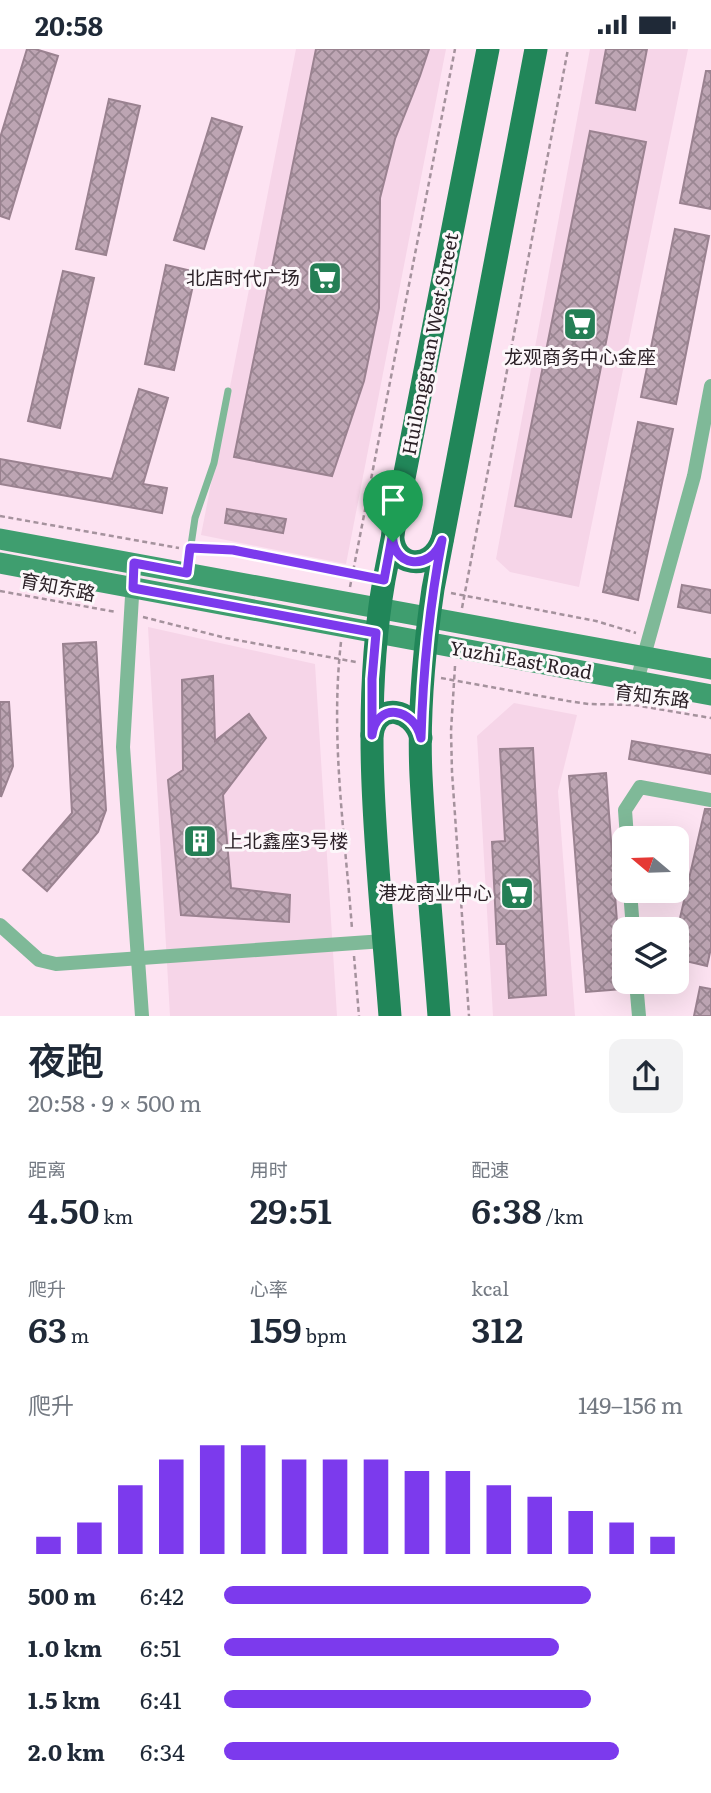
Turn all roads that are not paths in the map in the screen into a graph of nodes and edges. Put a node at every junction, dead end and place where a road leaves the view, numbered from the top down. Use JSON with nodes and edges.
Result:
{"nodes":[{"id":1,"x":488,"y":49,"type":"edge"},
{"id":2,"x":536,"y":49,"type":"edge"},
{"id":3,"x":711,"y":386,"type":"edge"},
{"id":4,"x":228,"y":391,"type":"dead end"},
{"id":5,"x":393,"y":532,"type":"junction"},
{"id":6,"x":0,"y":538,"type":"edge"},
{"id":7,"x":442,"y":540,"type":"junction"},
{"id":8,"x":0,"y":563,"type":"edge"},
{"id":9,"x":134,"y":563,"type":"junction"},
{"id":10,"x":187,"y":573,"type":"junction"},
{"id":11,"x":133,"y":588,"type":"junction"},
{"id":12,"x":379,"y":608,"type":"junction"},
{"id":13,"x":429,"y":618,"type":"junction"},
{"id":14,"x":376,"y":633,"type":"junction"},
{"id":15,"x":426,"y":642,"type":"junction"},
{"id":16,"x":646,"y":647,"type":"junction"},
{"id":17,"x":711,"y":670,"type":"edge"},
{"id":18,"x":637,"y":681,"type":"junction"},
{"id":19,"x":711,"y":695,"type":"edge"},
{"id":20,"x":372,"y":735,"type":"junction"},
{"id":21,"x":421,"y":738,"type":"junction"},
{"id":22,"x":711,"y":800,"type":"edge"},
{"id":23,"x":626,"y":826,"type":"edge"},
{"id":24,"x":0,"y":925,"type":"edge"},
{"id":25,"x":384,"y":941,"type":"junction"},
{"id":26,"x":138,"y":958,"type":"junction"},
{"id":27,"x":637,"y":994,"type":"edge"},
{"id":28,"x":142,"y":1016,"type":"edge"},
{"id":29,"x":390,"y":1016,"type":"edge"},
{"id":30,"x":439,"y":1016,"type":"edge"},
{"id":31,"x":639,"y":1016,"type":"edge"}],
"edges":[{"from":1,"to":5,"type":"main road","name":"Huilongguan West Street"},
{"from":2,"to":7,"type":"main road"},
{"from":3,"to":16,"type":"street"},
{"from":4,"to":10,"type":"lane"},
{"from":5,"to":7,"type":"main road"},
{"from":5,"to":12,"type":"main road","name":"Huilongguan West Street"},
{"from":6,"to":9,"type":"main road","name":"Yuzhi East Road"},
{"from":7,"to":13,"type":"main road"},
{"from":8,"to":11,"type":"main road","name":"Yuzhi East Road"},
{"from":9,"to":10,"type":"main road","name":"Yuzhi East Road"},
{"from":9,"to":11,"type":"street"},
{"from":10,"to":12,"type":"main road","name":"Yuzhi East Road"},
{"from":11,"to":14,"type":"main road","name":"Yuzhi East Road"},
{"from":11,"to":26,"type":"street"},
{"from":12,"to":13,"type":"main road","name":"Yuzhi East Road"},
{"from":12,"to":14,"type":"main road","name":"Huilongguan West Street"},
{"from":13,"to":15,"type":"main road"},
{"from":13,"to":16,"type":"main road","name":"Yuzhi East Road"},
{"from":14,"to":15,"type":"main road","name":"Yuzhi East Road"},
{"from":14,"to":20,"type":"main road","name":"Huilongguan West Street"},
{"from":15,"to":18,"type":"main road","name":"Yuzhi East Road"},
{"from":15,"to":21,"type":"main road"},
{"from":16,"to":17,"type":"main road","name":"Yuzhi East Road"},
{"from":16,"to":18,"type":"street"},
{"from":18,"to":19,"type":"main road","name":"Yuzhi East Road"},
{"from":20,"to":21,"type":"main road"},
{"from":20,"to":25,"type":"main road","name":"Huilongguan West Street"},
{"from":21,"to":30,"type":"main road"},
{"from":22,"to":23,"type":"street"},
{"from":24,"to":26,"type":"street"},
{"from":25,"to":26,"type":"street"},
{"from":25,"to":29,"type":"main road","name":"Huilongguan West Street"},
{"from":26,"to":28,"type":"street"},
{"from":27,"to":31,"type":"street"}]}
